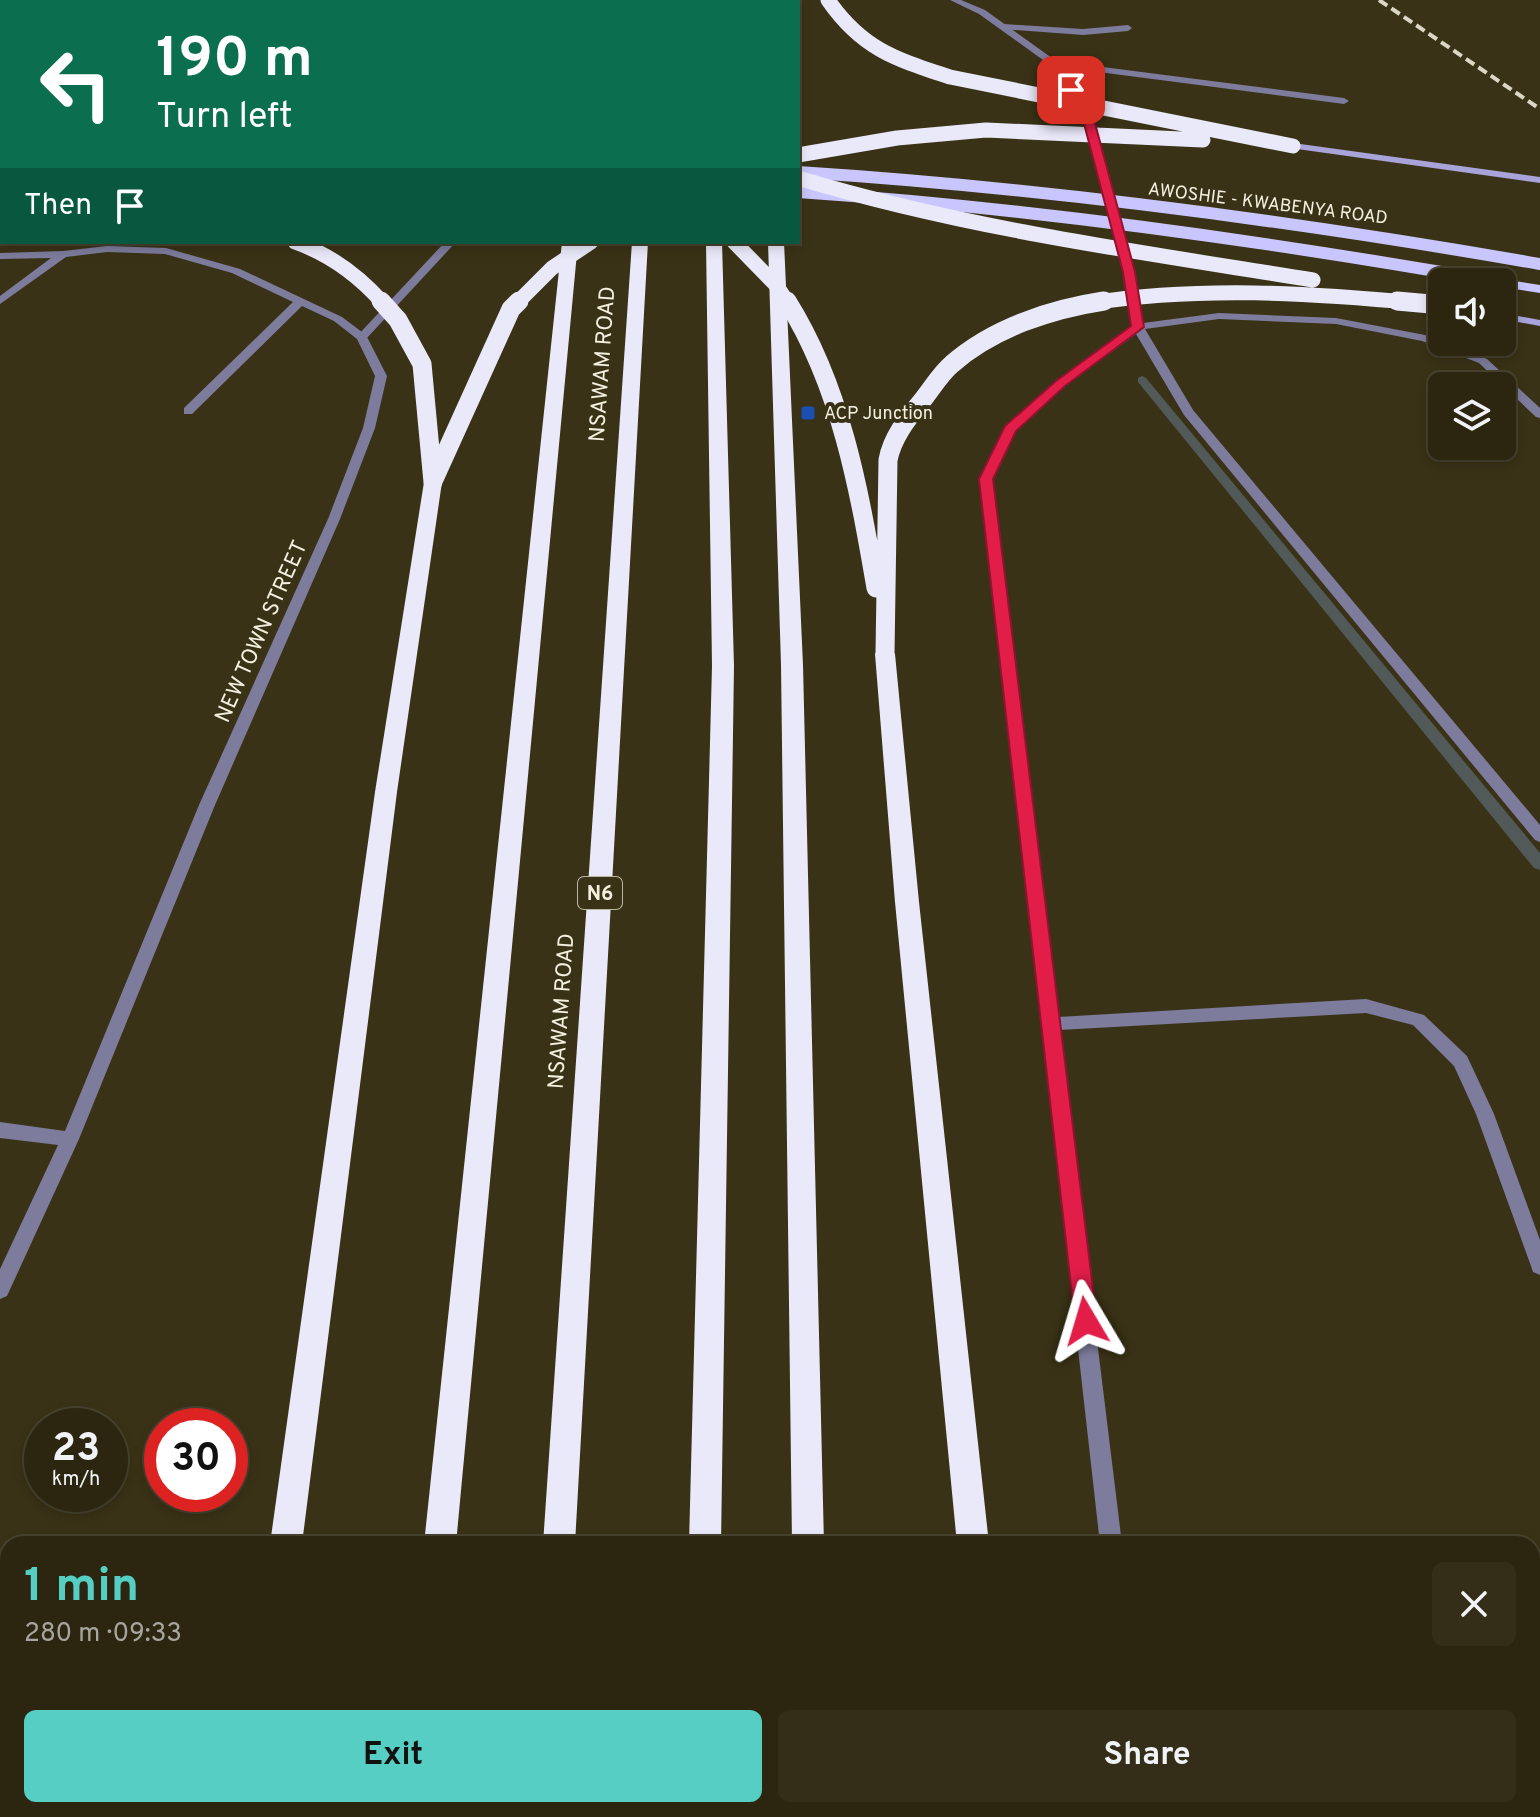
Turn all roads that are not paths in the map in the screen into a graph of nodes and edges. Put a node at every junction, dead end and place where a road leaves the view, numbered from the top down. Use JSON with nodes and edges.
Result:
{"nodes":[{"id":1,"x":828,"y":0,"type":"edge"},
{"id":2,"x":954,"y":0,"type":"edge"},
{"id":3,"x":1004,"y":27,"type":"junction"},
{"id":4,"x":1128,"y":28,"type":"dead end"},
{"id":5,"x":1053,"y":63,"type":"junction"},
{"id":6,"x":1344,"y":101,"type":"dead end"},
{"id":7,"x":1293,"y":146,"type":"junction"},
{"id":8,"x":800,"y":155,"type":"edge"},
{"id":9,"x":800,"y":172,"type":"edge"},
{"id":10,"x":800,"y":179,"type":"edge"},
{"id":11,"x":1540,"y":180,"type":"edge"},
{"id":12,"x":800,"y":192,"type":"edge"},
{"id":13,"x":301,"y":244,"type":"edge"},
{"id":14,"x":449,"y":244,"type":"edge"},
{"id":15,"x":570,"y":244,"type":"edge"},
{"id":16,"x":588,"y":244,"type":"edge"},
{"id":17,"x":640,"y":244,"type":"edge"},
{"id":18,"x":714,"y":244,"type":"edge"},
{"id":19,"x":736,"y":244,"type":"edge"},
{"id":20,"x":776,"y":244,"type":"edge"},
{"id":21,"x":63,"y":254,"type":"junction"},
{"id":22,"x":0,"y":256,"type":"edge"},
{"id":23,"x":1540,"y":264,"type":"edge"},
{"id":24,"x":1428,"y":271,"type":"edge"},
{"id":25,"x":1516,"y":285,"type":"edge"},
{"id":26,"x":1540,"y":289,"type":"edge"},
{"id":27,"x":0,"y":301,"type":"edge"},
{"id":28,"x":1428,"y":301,"type":"edge"},
{"id":29,"x":300,"y":302,"type":"junction"},
{"id":30,"x":1428,"y":303,"type":"edge"},
{"id":31,"x":1516,"y":319,"type":"edge"},
{"id":32,"x":1540,"y":323,"type":"edge"},
{"id":33,"x":1138,"y":327,"type":"junction"},
{"id":34,"x":362,"y":337,"type":"junction"},
{"id":35,"x":188,"y":411,"type":"dead end"},
{"id":36,"x":1540,"y":414,"type":"edge"},
{"id":37,"x":433,"y":482,"type":"junction"},
{"id":38,"x":885,"y":654,"type":"junction"},
{"id":39,"x":1540,"y":836,"type":"edge"},
{"id":40,"x":1050,"y":1024,"type":"junction"},
{"id":41,"x":0,"y":1130,"type":"edge"},
{"id":42,"x":70,"y":1139,"type":"junction"},
{"id":43,"x":1540,"y":1266,"type":"edge"},
{"id":44,"x":0,"y":1290,"type":"edge"},
{"id":45,"x":287,"y":1536,"type":"edge"},
{"id":46,"x":441,"y":1536,"type":"edge"},
{"id":47,"x":559,"y":1536,"type":"edge"},
{"id":48,"x":705,"y":1536,"type":"edge"},
{"id":49,"x":808,"y":1536,"type":"edge"},
{"id":50,"x":972,"y":1536,"type":"edge"},
{"id":51,"x":1110,"y":1536,"type":"edge"}],
"edges":[{"from":1,"to":7,"type":"highway","bridge":true},
{"from":2,"to":3,"type":"street"},
{"from":3,"to":4,"type":"street"},
{"from":3,"to":5,"type":"street"},
{"from":5,"to":6,"type":"street"},
{"from":5,"to":33,"type":"street"},
{"from":7,"to":8,"type":"highway","bridge":true},
{"from":7,"to":11,"type":"street"},
{"from":9,"to":23,"type":"main road","name":"AWOSHIE - KWABENYA ROAD","bridge":true},
{"from":10,"to":28,"type":"highway","bridge":true},
{"from":12,"to":24,"type":"main road","name":"AWOSHIE - KWABENYA ROAD","bridge":true},
{"from":13,"to":37,"type":"highway","bridge":true},
{"from":14,"to":34,"type":"street"},
{"from":15,"to":46,"type":"highway"},
{"from":16,"to":37,"type":"highway","bridge":true},
{"from":17,"to":47,"type":"highway","name":"NSAWAM ROAD","number":"N6"},
{"from":18,"to":48,"type":"highway"},
{"from":19,"to":38,"type":"highway","bridge":true},
{"from":20,"to":49,"type":"highway"},
{"from":21,"to":22,"type":"street"},
{"from":21,"to":27,"type":"street"},
{"from":21,"to":29,"type":"street"},
{"from":25,"to":26,"type":"main road","name":"AWOSHIE - KWABENYA ROAD"},
{"from":29,"to":34,"type":"street"},
{"from":29,"to":35,"type":"street"},
{"from":30,"to":38,"type":"highway","bridge":true},
{"from":31,"to":32,"type":"street"},
{"from":33,"to":36,"type":"street"},
{"from":33,"to":39,"type":"street"},
{"from":33,"to":40,"type":"street"},
{"from":34,"to":42,"type":"street","name":"NEW TOWN STREET"},
{"from":37,"to":45,"type":"highway"},
{"from":38,"to":50,"type":"highway"},
{"from":40,"to":43,"type":"street"},
{"from":40,"to":51,"type":"street"},
{"from":41,"to":42,"type":"street"},
{"from":42,"to":44,"type":"street","name":"NEW TOWN STREET"}]}
